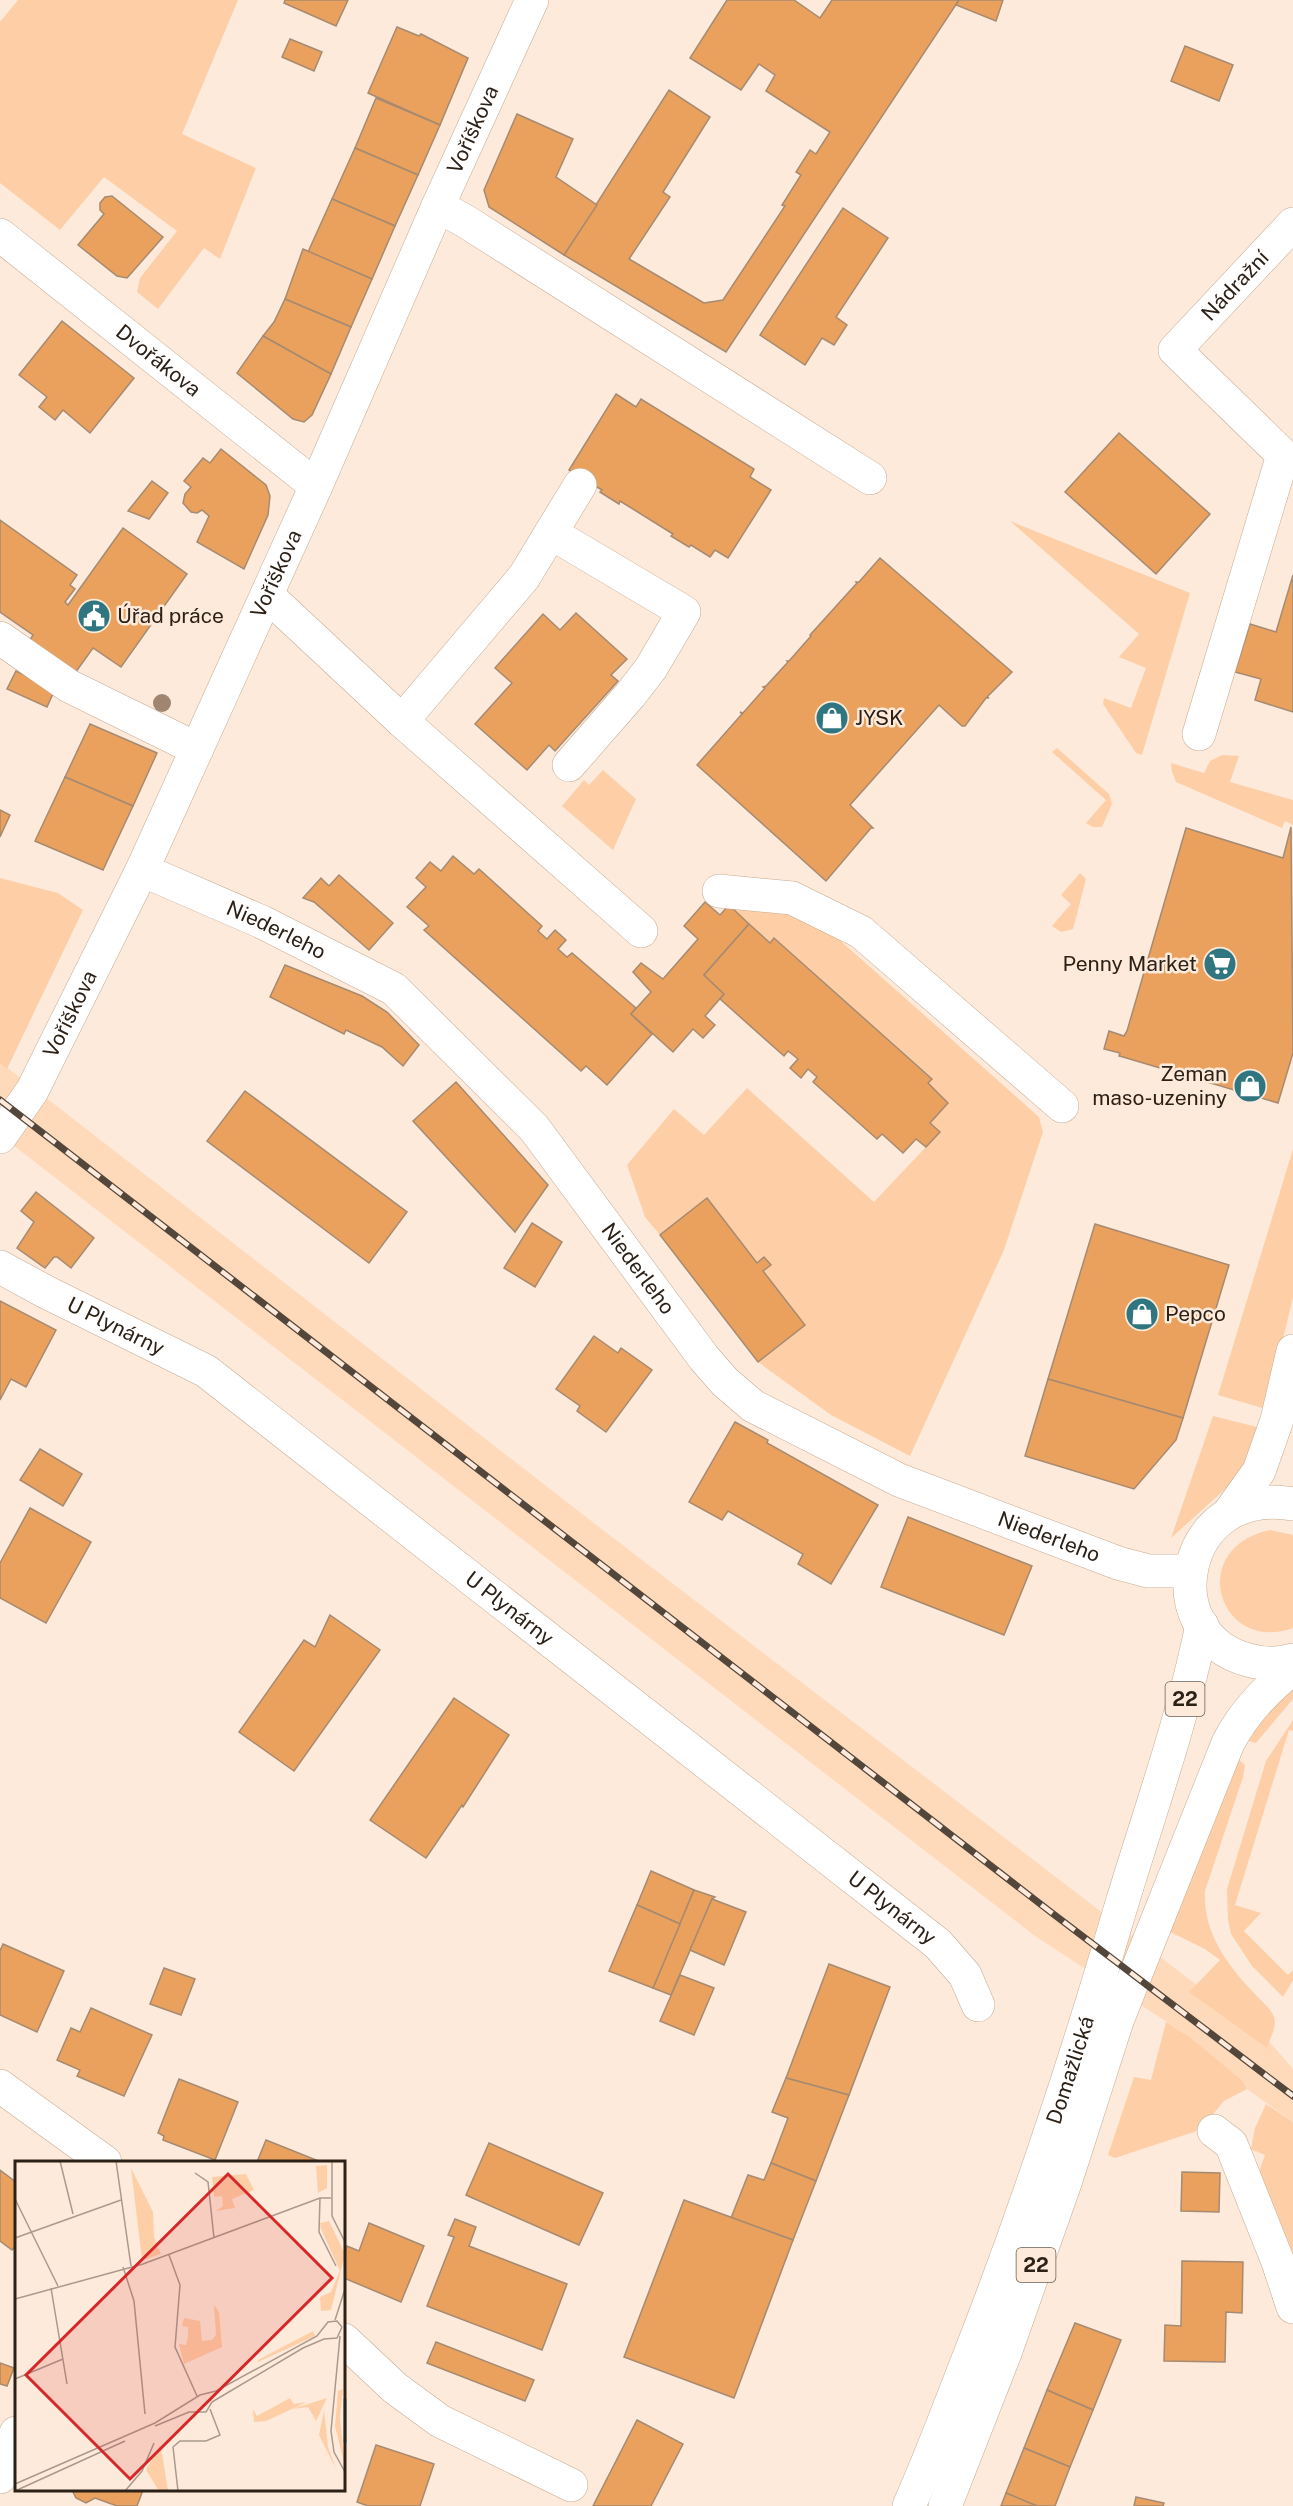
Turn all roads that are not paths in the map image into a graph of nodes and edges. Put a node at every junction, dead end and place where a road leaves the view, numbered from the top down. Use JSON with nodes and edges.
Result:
{"nodes":[{"id":1,"x":520,"y":4,"type":"edge"},
{"id":2,"x":438,"y":206,"type":"junction"},
{"id":3,"x":1293,"y":224,"type":"edge"},
{"id":4,"x":0,"y":235,"type":"edge"},
{"id":5,"x":870,"y":478,"type":"dead end"},
{"id":6,"x":580,"y":485,"type":"dead end"},
{"id":7,"x":316,"y":486,"type":"junction"},
{"id":8,"x":550,"y":533,"type":"junction"},
{"id":9,"x":267,"y":595,"type":"junction"},
{"id":10,"x":0,"y":638,"type":"edge"},
{"id":11,"x":402,"y":721,"type":"junction"},
{"id":12,"x":1199,"y":734,"type":"dead end"},
{"id":13,"x":196,"y":749,"type":"junction"},
{"id":14,"x":569,"y":765,"type":"dead end"},
{"id":15,"x":142,"y":870,"type":"junction"},
{"id":16,"x":719,"y":891,"type":"dead end"},
{"id":17,"x":641,"y":931,"type":"dead end"},
{"id":18,"x":1062,"y":1106,"type":"dead end"},
{"id":19,"x":0,"y":1137,"type":"edge"},
{"id":20,"x":0,"y":1267,"type":"edge"},
{"id":21,"x":1293,"y":1351,"type":"edge"},
{"id":22,"x":1293,"y":1504,"type":"edge"},
{"id":23,"x":1229,"y":1513,"type":"junction"},
{"id":24,"x":1191,"y":1571,"type":"junction"},
{"id":25,"x":1202,"y":1625,"type":"junction"},
{"id":26,"x":1293,"y":1660,"type":"edge"},
{"id":27,"x":1293,"y":1668,"type":"edge"},
{"id":28,"x":978,"y":2005,"type":"dead end"},
{"id":29,"x":0,"y":2086,"type":"edge"},
{"id":30,"x":1214,"y":2131,"type":"dead end"},
{"id":31,"x":102,"y":2161,"type":"edge"},
{"id":32,"x":1293,"y":2307,"type":"edge"},
{"id":33,"x":345,"y":2341,"type":"edge"},
{"id":34,"x":15,"y":2436,"type":"edge"},
{"id":35,"x":0,"y":2477,"type":"edge"},
{"id":36,"x":571,"y":2485,"type":"dead end"},
{"id":37,"x":909,"y":2506,"type":"edge"},
{"id":38,"x":945,"y":2506,"type":"edge"}],
"edges":[{"from":1,"to":2,"type":"street","name":"Voříškova"},
{"from":2,"to":5,"type":"street"},
{"from":2,"to":7,"type":"street","name":"Voříškova"},
{"from":3,"to":12,"type":"street","name":"Nádražní"},
{"from":4,"to":7,"type":"street","name":"Dvořákova"},
{"from":6,"to":8,"type":"street"},
{"from":7,"to":9,"type":"street","name":"Voříškova"},
{"from":8,"to":11,"type":"street"},
{"from":8,"to":14,"type":"street"},
{"from":9,"to":11,"type":"street"},
{"from":9,"to":13,"type":"street","name":"Voříškova"},
{"from":10,"to":13,"type":"street"},
{"from":11,"to":17,"type":"street"},
{"from":13,"to":15,"type":"street","name":"Voříškova"},
{"from":15,"to":19,"type":"street","name":"Voříškova"},
{"from":15,"to":24,"type":"street","name":"Niederleho"},
{"from":16,"to":18,"type":"street"},
{"from":20,"to":28,"type":"street","name":"U Plynárny"},
{"from":21,"to":23,"type":"street"},
{"from":22,"to":23,"type":"street"},
{"from":23,"to":24,"type":"street"},
{"from":24,"to":25,"type":"street"},
{"from":25,"to":26,"type":"street"},
{"from":25,"to":37,"type":"street","name":"Domažlická","number":"22"},
{"from":27,"to":38,"type":"street","name":"Domažlická","number":"22"},
{"from":29,"to":31,"type":"street"},
{"from":30,"to":32,"type":"street"},
{"from":33,"to":36,"type":"street"},
{"from":34,"to":35,"type":"street"}]}
